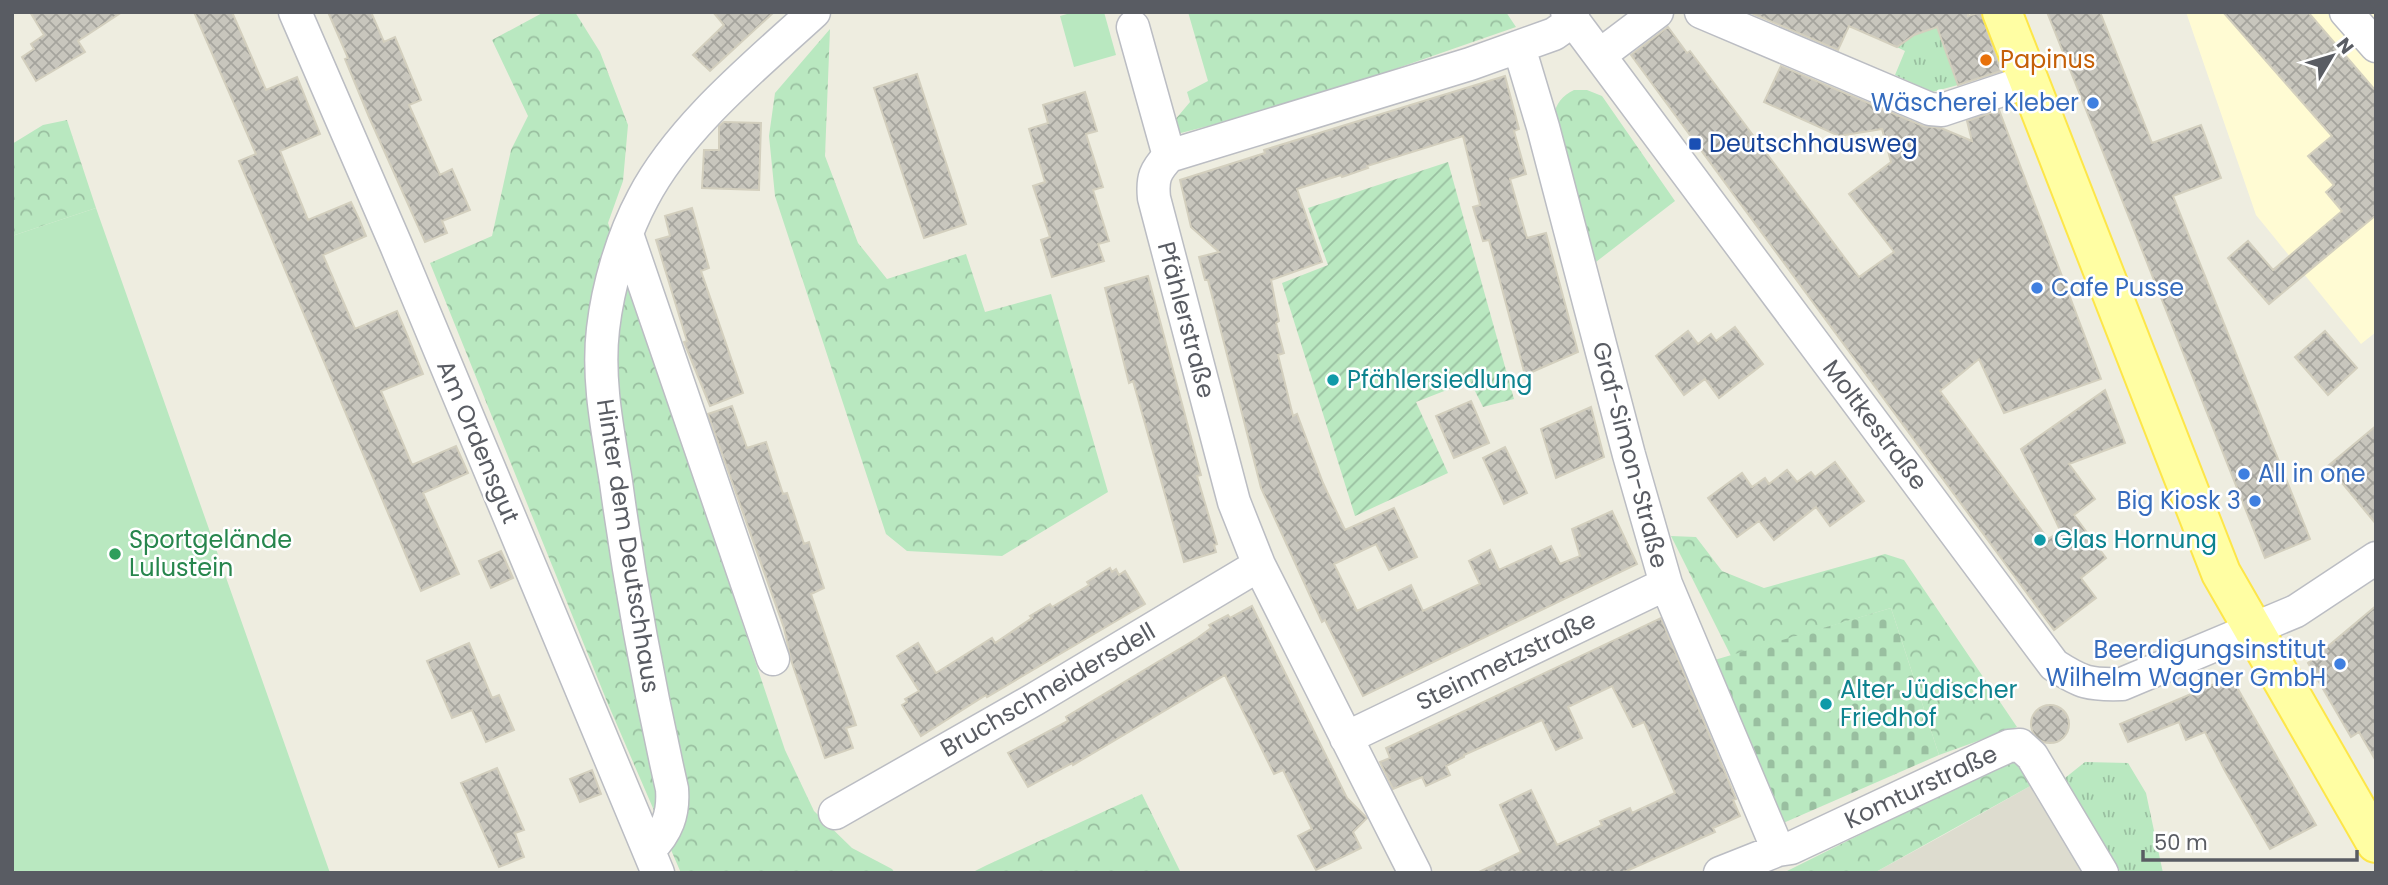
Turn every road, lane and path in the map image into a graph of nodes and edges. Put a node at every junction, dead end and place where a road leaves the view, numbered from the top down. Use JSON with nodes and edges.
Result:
{"nodes":[{"id":1,"x":295,"y":12,"type":"edge"},
{"id":2,"x":814,"y":12,"type":"edge"},
{"id":3,"x":1657,"y":12,"type":"edge"},
{"id":4,"x":2002,"y":12,"type":"edge"},
{"id":5,"x":2346,"y":12,"type":"edge"},
{"id":6,"x":1716,"y":15,"type":"edge"},
{"id":7,"x":1570,"y":16,"type":"edge"},
{"id":8,"x":1132,"y":27,"type":"dead end"},
{"id":9,"x":2376,"y":46,"type":"edge"},
{"id":10,"x":1519,"y":47,"type":"junction"},
{"id":11,"x":1600,"y":55,"type":"junction"},
{"id":12,"x":2029,"y":81,"type":"junction"},
{"id":13,"x":1170,"y":156,"type":"junction"},
{"id":14,"x":627,"y":234,"type":"junction"},
{"id":15,"x":2376,"y":558,"type":"edge"},
{"id":16,"x":1259,"y":565,"type":"junction"},
{"id":17,"x":1666,"y":584,"type":"junction"},
{"id":18,"x":2253,"y":630,"type":"junction"},
{"id":19,"x":773,"y":659,"type":"dead end"},
{"id":20,"x":1346,"y":738,"type":"junction"},
{"id":21,"x":835,"y":813,"type":"dead end"},
{"id":22,"x":2376,"y":844,"type":"edge"},
{"id":23,"x":1778,"y":850,"type":"junction"},
{"id":24,"x":653,"y":861,"type":"edge"},
{"id":25,"x":1415,"y":873,"type":"edge"},
{"id":26,"x":1720,"y":873,"type":"edge"},
{"id":27,"x":2102,"y":873,"type":"edge"}],
"edges":[{"from":1,"to":24,"type":"street","name":"Am Ordensgut"},
{"from":2,"to":14,"type":"street","name":"Hinter dem Deutschhaus"},
{"from":3,"to":11,"type":"street"},
{"from":4,"to":12,"type":"main road"},
{"from":5,"to":9,"type":"street"},
{"from":6,"to":12,"type":"street"},
{"from":7,"to":10,"type":"street"},
{"from":7,"to":11,"type":"street","name":"Moltkestraße"},
{"from":8,"to":13,"type":"street"},
{"from":10,"to":13,"type":"street"},
{"from":10,"to":17,"type":"street","name":"Graf-Simon-Straße"},
{"from":11,"to":18,"type":"street","name":"Moltkestraße"},
{"from":12,"to":18,"type":"main road"},
{"from":13,"to":16,"type":"street","name":"Pfählerstraße"},
{"from":14,"to":19,"type":"street"},
{"from":14,"to":24,"type":"street","name":"Hinter dem Deutschhaus"},
{"from":15,"to":18,"type":"street","name":"Moltkestraße"},
{"from":16,"to":20,"type":"street","name":"Pfählerstraße"},
{"from":16,"to":21,"type":"street","name":"Bruchschneidersdell"},
{"from":17,"to":20,"type":"street","name":"Steinmetzstraße"},
{"from":17,"to":23,"type":"street","name":"Graf-Simon-Straße"},
{"from":18,"to":22,"type":"main road"},
{"from":20,"to":25,"type":"street","name":"Pfählerstraße"},
{"from":23,"to":26,"type":"street","name":"Komturstraße"},
{"from":23,"to":27,"type":"street","name":"Komturstraße"}]}
